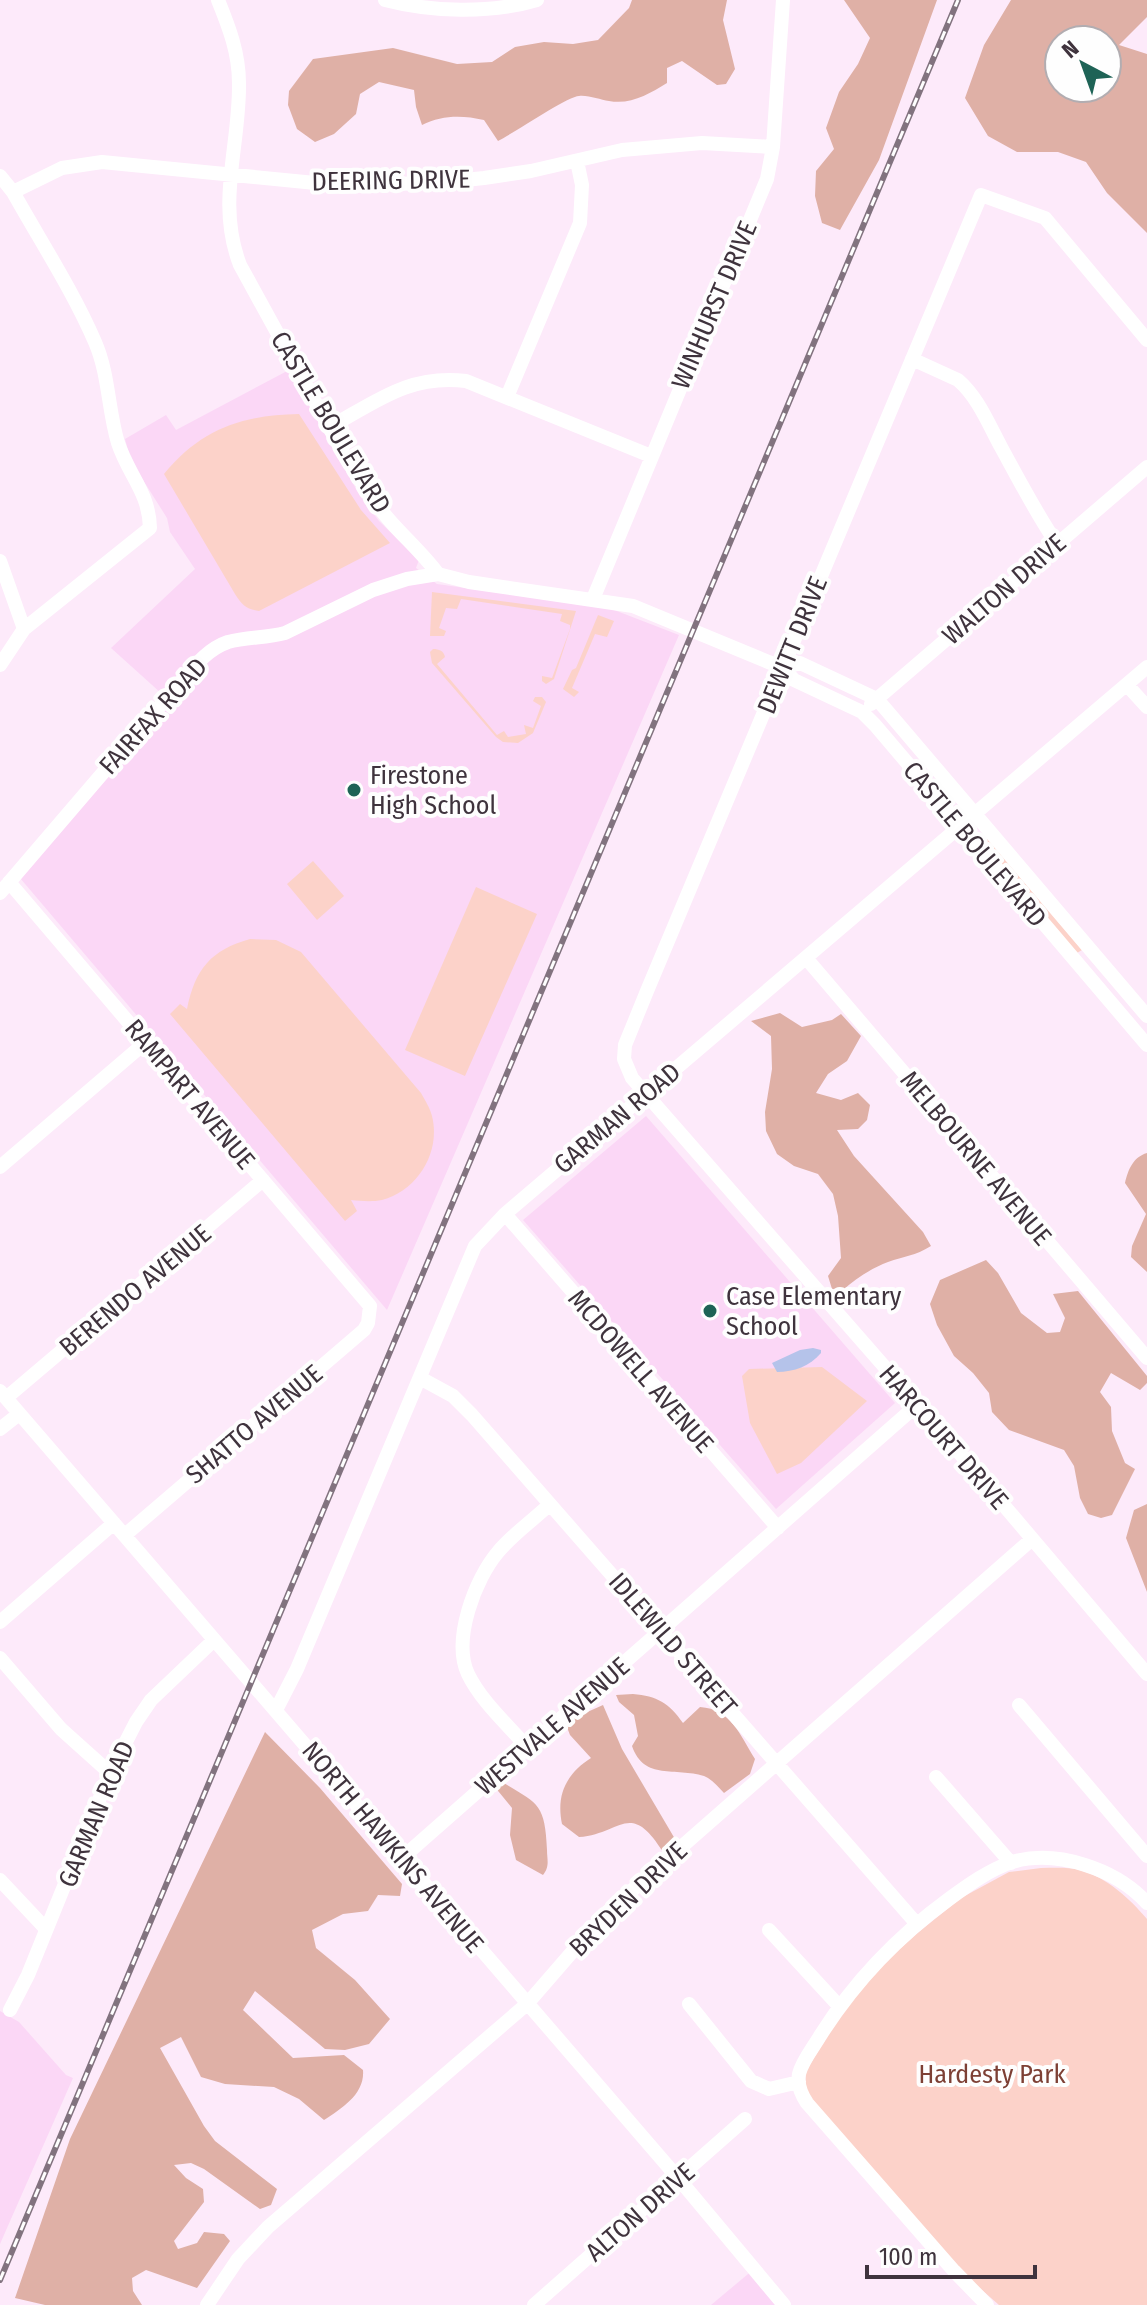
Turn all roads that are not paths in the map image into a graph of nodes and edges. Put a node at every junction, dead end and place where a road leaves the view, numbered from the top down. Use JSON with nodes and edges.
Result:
{"nodes":[{"id":1,"x":385,"y":0,"type":"edge"},
{"id":2,"x":537,"y":0,"type":"edge"},
{"id":3,"x":783,"y":0,"type":"edge"},
{"id":4,"x":220,"y":1,"type":"edge"},
{"id":5,"x":773,"y":147,"type":"junction"},
{"id":6,"x":577,"y":161,"type":"junction"},
{"id":7,"x":230,"y":175,"type":"junction"},
{"id":8,"x":0,"y":176,"type":"edge"},
{"id":9,"x":13,"y":192,"type":"junction"},
{"id":10,"x":1147,"y":340,"type":"edge"},
{"id":11,"x":912,"y":359,"type":"junction"},
{"id":12,"x":507,"y":397,"type":"junction"},
{"id":13,"x":330,"y":427,"type":"junction"},
{"id":14,"x":651,"y":456,"type":"junction"},
{"id":15,"x":1147,"y":467,"type":"edge"},
{"id":16,"x":1057,"y":544,"type":"junction"},
{"id":17,"x":0,"y":561,"type":"edge"},
{"id":18,"x":438,"y":574,"type":"junction"},
{"id":19,"x":593,"y":599,"type":"junction"},
{"id":20,"x":24,"y":629,"type":"junction"},
{"id":21,"x":0,"y":665,"type":"edge"},
{"id":22,"x":1147,"y":667,"type":"edge"},
{"id":23,"x":783,"y":668,"type":"junction"},
{"id":24,"x":1127,"y":685,"type":"junction"},
{"id":25,"x":877,"y":699,"type":"junction"},
{"id":26,"x":1147,"y":707,"type":"edge"},
{"id":27,"x":862,"y":712,"type":"junction"},
{"id":28,"x":974,"y":816,"type":"junction"},
{"id":29,"x":961,"y":827,"type":"junction"},
{"id":30,"x":4,"y":888,"type":"edge"},
{"id":31,"x":1092,"y":952,"type":"junction"},
{"id":32,"x":806,"y":958,"type":"junction"},
{"id":33,"x":1078,"y":964,"type":"junction"},
{"id":34,"x":1147,"y":1016,"type":"edge"},
{"id":35,"x":146,"y":1042,"type":"junction"},
{"id":36,"x":1147,"y":1045,"type":"edge"},
{"id":37,"x":645,"y":1093,"type":"junction"},
{"id":38,"x":0,"y":1167,"type":"edge"},
{"id":39,"x":263,"y":1180,"type":"junction"},
{"id":40,"x":505,"y":1214,"type":"junction"},
{"id":41,"x":370,"y":1306,"type":"joint"},
{"id":42,"x":1147,"y":1358,"type":"edge"},
{"id":43,"x":420,"y":1378,"type":"junction"},
{"id":44,"x":3,"y":1395,"type":"edge"},
{"id":45,"x":917,"y":1405,"type":"junction"},
{"id":46,"x":19,"y":1414,"type":"junction"},
{"id":47,"x":0,"y":1429,"type":"edge"},
{"id":48,"x":549,"y":1505,"type":"junction"},
{"id":49,"x":114,"y":1523,"type":"junction"},
{"id":50,"x":778,"y":1528,"type":"junction"},
{"id":51,"x":125,"y":1535,"type":"junction"},
{"id":52,"x":1031,"y":1540,"type":"junction"},
{"id":53,"x":0,"y":1622,"type":"edge"},
{"id":54,"x":660,"y":1631,"type":"junction"},
{"id":55,"x":214,"y":1640,"type":"junction"},
{"id":56,"x":0,"y":1658,"type":"edge"},
{"id":57,"x":1147,"y":1674,"type":"edge"},
{"id":58,"x":1019,"y":1705,"type":"dead end"},
{"id":59,"x":276,"y":1710,"type":"junction"},
{"id":60,"x":527,"y":1747,"type":"junction"},
{"id":61,"x":778,"y":1763,"type":"junction"},
{"id":62,"x":110,"y":1773,"type":"junction"},
{"id":63,"x":936,"y":1777,"type":"dead end"},
{"id":64,"x":1147,"y":1856,"type":"edge"},
{"id":65,"x":402,"y":1858,"type":"junction"},
{"id":66,"x":1011,"y":1863,"type":"junction"},
{"id":67,"x":0,"y":1880,"type":"edge"},
{"id":68,"x":1146,"y":1899,"type":"edge"},
{"id":69,"x":916,"y":1923,"type":"junction"},
{"id":70,"x":46,"y":1929,"type":"junction"},
{"id":71,"x":769,"y":1930,"type":"dead end"},
{"id":72,"x":527,"y":2004,"type":"junction"},
{"id":73,"x":689,"y":2004,"type":"dead end"},
{"id":74,"x":839,"y":2006,"type":"junction"},
{"id":75,"x":10,"y":2010,"type":"dead end"},
{"id":76,"x":799,"y":2082,"type":"junction"},
{"id":77,"x":745,"y":2119,"type":"dead end"},
{"id":78,"x":678,"y":2178,"type":"junction"},
{"id":79,"x":207,"y":2305,"type":"edge"},
{"id":80,"x":534,"y":2305,"type":"edge"},
{"id":81,"x":784,"y":2305,"type":"edge"},
{"id":82,"x":987,"y":2305,"type":"edge"}],
"edges":[{"from":1,"to":2,"type":"street"},
{"from":3,"to":5,"type":"street","name":"WINHURST DRIVE"},
{"from":4,"to":7,"type":"street","name":"CASTLE BOULEVARD"},
{"from":5,"to":6,"type":"street","name":"DEERING DRIVE"},
{"from":5,"to":14,"type":"street","name":"WINHURST DRIVE"},
{"from":6,"to":7,"type":"street","name":"DEERING DRIVE"},
{"from":6,"to":12,"type":"street"},
{"from":7,"to":9,"type":"street","name":"DEERING DRIVE"},
{"from":7,"to":13,"type":"street","name":"CASTLE BOULEVARD"},
{"from":8,"to":9,"type":"street"},
{"from":9,"to":20,"type":"street"},
{"from":10,"to":11,"type":"street","name":"DEWITT DRIVE"},
{"from":11,"to":16,"type":"street"},
{"from":11,"to":23,"type":"street","name":"DEWITT DRIVE"},
{"from":12,"to":13,"type":"street"},
{"from":12,"to":14,"type":"street"},
{"from":13,"to":18,"type":"street","name":"CASTLE BOULEVARD"},
{"from":14,"to":19,"type":"street","name":"WINHURST DRIVE"},
{"from":15,"to":16,"type":"street","name":"WALTON DRIVE"},
{"from":16,"to":25,"type":"street","name":"WALTON DRIVE"},
{"from":17,"to":20,"type":"street"},
{"from":18,"to":19,"type":"street","name":"CASTLE BOULEVARD"},
{"from":18,"to":30,"type":"street","name":"FAIRFAX ROAD"},
{"from":19,"to":23,"type":"street","name":"CASTLE BOULEVARD"},
{"from":20,"to":21,"type":"street"},
{"from":22,"to":24,"type":"street","name":"GARMAN ROAD"},
{"from":23,"to":25,"type":"street","name":"CASTLE BOULEVARD"},
{"from":23,"to":27,"type":"street","name":"CASTLE BOULEVARD"},
{"from":23,"to":37,"type":"street","name":"DEWITT DRIVE"},
{"from":24,"to":26,"type":"street"},
{"from":24,"to":28,"type":"street","name":"GARMAN ROAD"},
{"from":25,"to":27,"type":"street","name":"WALTON DRIVE"},
{"from":25,"to":28,"type":"street","name":"CASTLE BOULEVARD"},
{"from":27,"to":29,"type":"street","name":"CASTLE BOULEVARD"},
{"from":28,"to":29,"type":"street","name":"GARMAN ROAD"},
{"from":28,"to":31,"type":"street","name":"CASTLE BOULEVARD"},
{"from":29,"to":32,"type":"street","name":"GARMAN ROAD"},
{"from":29,"to":33,"type":"street","name":"CASTLE BOULEVARD"},
{"from":30,"to":35,"type":"street","name":"RAMPART AVENUE"},
{"from":31,"to":33,"type":"street"},
{"from":31,"to":34,"type":"street","name":"CASTLE BOULEVARD"},
{"from":32,"to":37,"type":"street","name":"GARMAN ROAD"},
{"from":32,"to":42,"type":"street","name":"MELBOURNE AVENUE"},
{"from":33,"to":36,"type":"street","name":"CASTLE BOULEVARD"},
{"from":35,"to":38,"type":"street"},
{"from":35,"to":39,"type":"street","name":"RAMPART AVENUE"},
{"from":37,"to":40,"type":"street","name":"GARMAN ROAD"},
{"from":37,"to":45,"type":"street","name":"HARCOURT DRIVE"},
{"from":39,"to":41,"type":"street","name":"RAMPART AVENUE"},
{"from":39,"to":44,"type":"street","name":"BERENDO AVENUE"},
{"from":40,"to":43,"type":"street","name":"GARMAN ROAD"},
{"from":40,"to":50,"type":"street","name":"MCDOWELL AVENUE"},
{"from":41,"to":51,"type":"street","name":"SHATTO AVENUE"},
{"from":43,"to":48,"type":"street","name":"IDLEWILD STREET"},
{"from":43,"to":59,"type":"street","name":"GARMAN ROAD"},
{"from":44,"to":46,"type":"street","name":"NORTH HAWKINS AVENUE"},
{"from":45,"to":50,"type":"street","name":"WESTVALE AVENUE"},
{"from":45,"to":52,"type":"street","name":"HARCOURT DRIVE"},
{"from":46,"to":47,"type":"street"},
{"from":46,"to":49,"type":"street","name":"NORTH HAWKINS AVENUE"},
{"from":48,"to":54,"type":"street","name":"IDLEWILD STREET"},
{"from":48,"to":60,"type":"street"},
{"from":49,"to":51,"type":"street","name":"NORTH HAWKINS AVENUE"},
{"from":49,"to":53,"type":"street"},
{"from":50,"to":54,"type":"street","name":"WESTVALE AVENUE"},
{"from":51,"to":55,"type":"street","name":"NORTH HAWKINS AVENUE"},
{"from":52,"to":57,"type":"street","name":"HARCOURT DRIVE"},
{"from":52,"to":61,"type":"street","name":"BRYDEN DRIVE"},
{"from":54,"to":60,"type":"street","name":"WESTVALE AVENUE"},
{"from":54,"to":61,"type":"street","name":"IDLEWILD STREET"},
{"from":55,"to":59,"type":"street","name":"NORTH HAWKINS AVENUE"},
{"from":55,"to":62,"type":"street","name":"GARMAN ROAD"},
{"from":56,"to":62,"type":"street"},
{"from":58,"to":64,"type":"street"},
{"from":59,"to":65,"type":"street","name":"NORTH HAWKINS AVENUE"},
{"from":60,"to":65,"type":"street","name":"WESTVALE AVENUE"},
{"from":61,"to":69,"type":"street","name":"IDLEWILD STREET"},
{"from":61,"to":72,"type":"street","name":"BRYDEN DRIVE"},
{"from":62,"to":70,"type":"street","name":"GARMAN ROAD"},
{"from":63,"to":66,"type":"street"},
{"from":65,"to":72,"type":"street","name":"NORTH HAWKINS AVENUE"},
{"from":66,"to":68,"type":"street"},
{"from":66,"to":69,"type":"street"},
{"from":67,"to":70,"type":"street"},
{"from":69,"to":74,"type":"street"},
{"from":70,"to":75,"type":"street","name":"GARMAN ROAD"},
{"from":71,"to":74,"type":"street"},
{"from":72,"to":78,"type":"street","name":"NORTH HAWKINS AVENUE"},
{"from":72,"to":79,"type":"street","name":"BRYDEN DRIVE"},
{"from":73,"to":76,"type":"street"},
{"from":74,"to":76,"type":"street"},
{"from":76,"to":82,"type":"street"},
{"from":77,"to":78,"type":"street","name":"ALTON DRIVE"},
{"from":78,"to":80,"type":"street","name":"ALTON DRIVE"},
{"from":78,"to":81,"type":"street","name":"NORTH HAWKINS AVENUE"}]}
